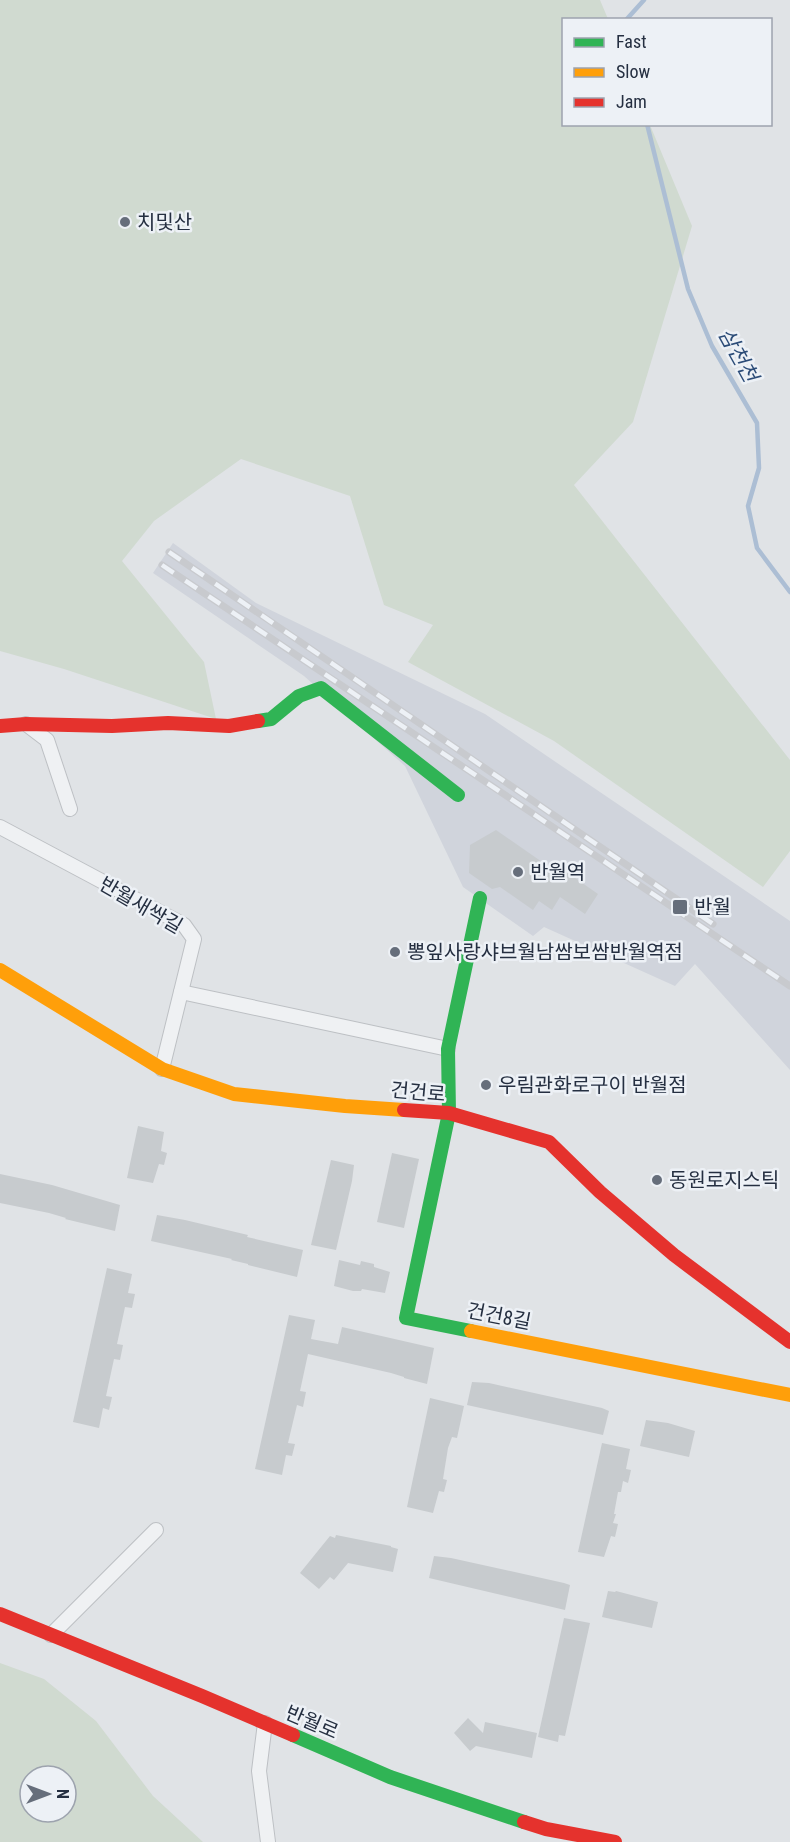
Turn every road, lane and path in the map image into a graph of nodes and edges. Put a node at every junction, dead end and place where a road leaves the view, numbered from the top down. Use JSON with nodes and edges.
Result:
{"nodes":[{"id":1,"x":26,"y":724,"type":"junction"},
{"id":2,"x":0,"y":726,"type":"edge"},
{"id":3,"x":458,"y":795,"type":"dead end"},
{"id":4,"x":70,"y":809,"type":"dead end"},
{"id":5,"x":0,"y":827,"type":"edge"},
{"id":6,"x":480,"y":898,"type":"dead end"},
{"id":7,"x":0,"y":970,"type":"edge"},
{"id":8,"x":181,"y":992,"type":"junction"},
{"id":9,"x":448,"y":1049,"type":"junction"},
{"id":10,"x":162,"y":1069,"type":"junction"},
{"id":11,"x":449,"y":1113,"type":"junction"},
{"id":12,"x":790,"y":1342,"type":"edge"},
{"id":13,"x":790,"y":1395,"type":"edge"},
{"id":14,"x":156,"y":1530,"type":"dead end"},
{"id":15,"x":0,"y":1614,"type":"edge"},
{"id":16,"x":51,"y":1635,"type":"junction"},
{"id":17,"x":265,"y":1723,"type":"junction"},
{"id":18,"x":580,"y":1839,"type":"edge"},
{"id":19,"x":268,"y":1842,"type":"edge"},
{"id":20,"x":615,"y":1842,"type":"edge"}],
"edges":[{"from":1,"to":2,"type":"street"},
{"from":1,"to":3,"type":"street"},
{"from":1,"to":4,"type":"street"},
{"from":5,"to":8,"type":"street","name":"반월새싹길"},
{"from":6,"to":9,"type":"street"},
{"from":7,"to":10,"type":"street","name":"건건로"},
{"from":8,"to":9,"type":"street"},
{"from":8,"to":10,"type":"street","name":"반월새싹길"},
{"from":9,"to":11,"type":"street"},
{"from":10,"to":11,"type":"street","name":"건건로"},
{"from":11,"to":12,"type":"street","name":"건건로"},
{"from":11,"to":13,"type":"street","name":"건건8길"},
{"from":14,"to":16,"type":"street"},
{"from":15,"to":16,"type":"street","name":"반월로"},
{"from":16,"to":17,"type":"street","name":"반월로"},
{"from":17,"to":18,"type":"street","name":"반월로"},
{"from":17,"to":19,"type":"street"},
{"from":18,"to":20,"type":"street","name":"반월로"}]}
